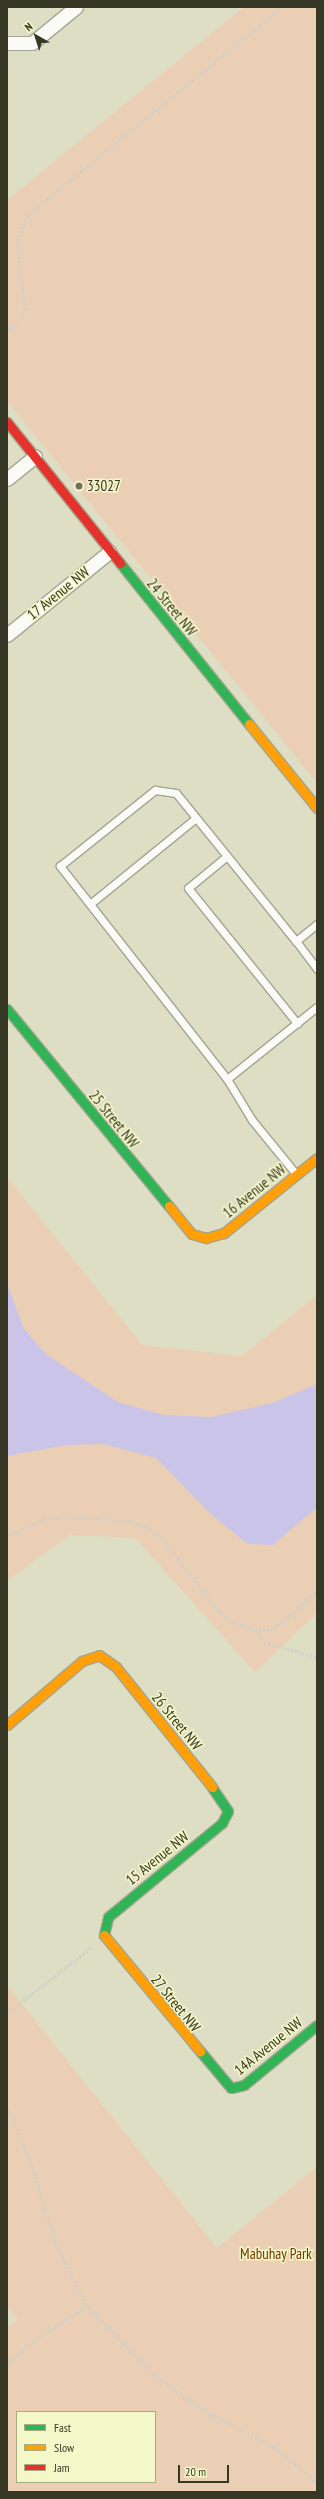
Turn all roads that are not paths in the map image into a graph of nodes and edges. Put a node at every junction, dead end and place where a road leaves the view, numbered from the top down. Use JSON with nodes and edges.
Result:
{"nodes":[{"id":1,"x":76,"y":7,"type":"edge"},
{"id":2,"x":10,"y":45,"type":"edge"},
{"id":3,"x":7,"y":422,"type":"edge"},
{"id":4,"x":35,"y":456,"type":"junction"},
{"id":5,"x":7,"y":479,"type":"edge"},
{"id":6,"x":109,"y":552,"type":"junction"},
{"id":7,"x":7,"y":635,"type":"edge"},
{"id":8,"x":317,"y":808,"type":"edge"},
{"id":9,"x":196,"y":818,"type":"junction"},
{"id":10,"x":227,"y":856,"type":"junction"},
{"id":11,"x":90,"y":904,"type":"junction"},
{"id":12,"x":317,"y":924,"type":"edge"},
{"id":13,"x":296,"y":941,"type":"junction"},
{"id":14,"x":317,"y":969,"type":"edge"},
{"id":15,"x":317,"y":1007,"type":"edge"},
{"id":16,"x":7,"y":1009,"type":"edge"},
{"id":17,"x":297,"y":1023,"type":"junction"},
{"id":18,"x":227,"y":1079,"type":"junction"},
{"id":19,"x":317,"y":1158,"type":"edge"},
{"id":20,"x":297,"y":1175,"type":"junction"},
{"id":21,"x":206,"y":1238,"type":"joint"},
{"id":22,"x":7,"y":1725,"type":"edge"},
{"id":23,"x":228,"y":1811,"type":"joint"},
{"id":24,"x":103,"y":1926,"type":"joint"},
{"id":25,"x":317,"y":2025,"type":"edge"},
{"id":26,"x":237,"y":2089,"type":"joint"}],
"edges":[{"from":1,"to":2,"type":"street"},
{"from":3,"to":4,"type":"street","name":"24 Street NW"},
{"from":4,"to":5,"type":"street"},
{"from":4,"to":6,"type":"street","name":"24 Street NW"},
{"from":6,"to":7,"type":"street","name":"17 Avenue NW"},
{"from":6,"to":8,"type":"street","name":"24 Street NW"},
{"from":9,"to":10,"type":"lane"},
{"from":9,"to":11,"type":"lane"},
{"from":9,"to":11,"type":"lane"},
{"from":10,"to":13,"type":"lane"},
{"from":10,"to":17,"type":"lane"},
{"from":11,"to":18,"type":"lane"},
{"from":12,"to":13,"type":"lane"},
{"from":13,"to":14,"type":"lane"},
{"from":15,"to":17,"type":"lane"},
{"from":16,"to":21,"type":"street","name":"25 Street NW"},
{"from":17,"to":18,"type":"lane"},
{"from":18,"to":20,"type":"lane"},
{"from":19,"to":20,"type":"street","name":"16 Avenue NW"},
{"from":20,"to":21,"type":"street","name":"16 Avenue NW"},
{"from":22,"to":23,"type":"street","name":"26 Street NW"},
{"from":23,"to":24,"type":"street","name":"15 Avenue NW"},
{"from":24,"to":26,"type":"street","name":"27 Street NW"},
{"from":25,"to":26,"type":"street","name":"14A Avenue NW"}]}
